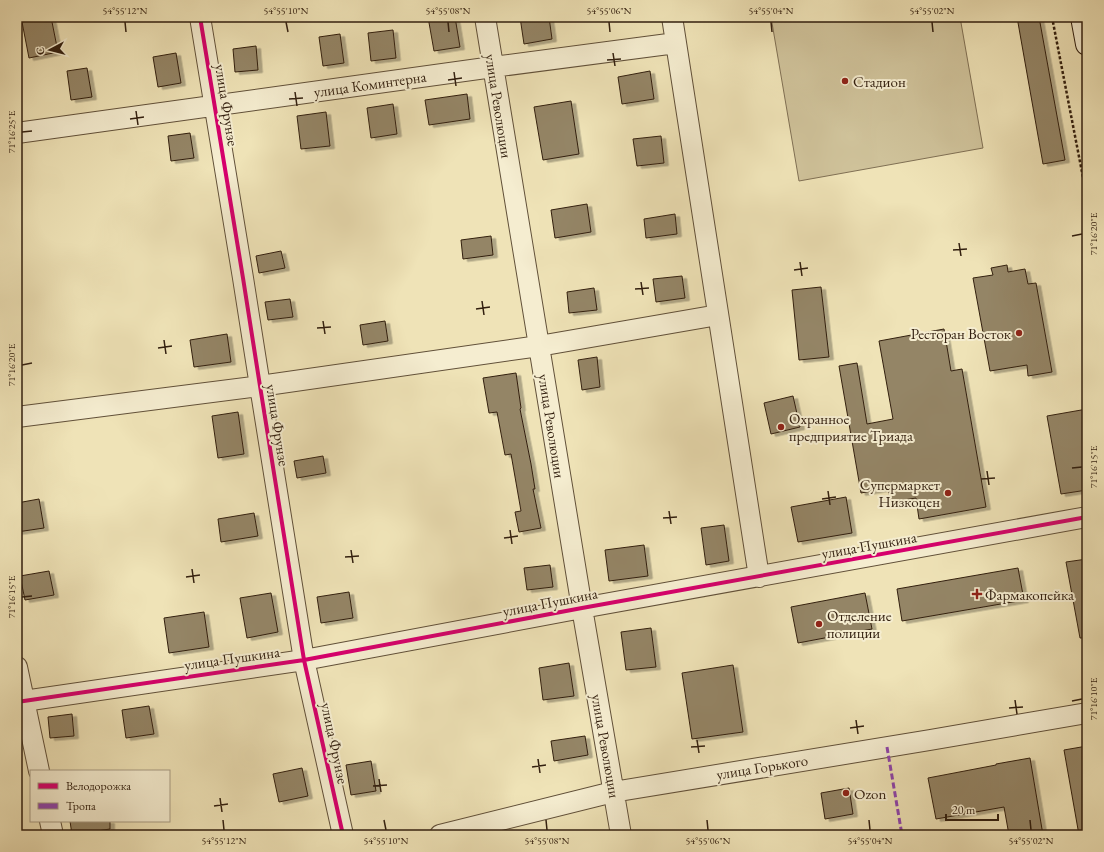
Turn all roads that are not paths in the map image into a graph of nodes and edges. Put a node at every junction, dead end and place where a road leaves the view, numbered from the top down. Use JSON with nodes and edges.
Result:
{"nodes":[{"id":1,"x":200,"y":17,"type":"edge"},
{"id":2,"x":485,"y":17,"type":"edge"},
{"id":3,"x":672,"y":17,"type":"edge"},
{"id":4,"x":1082,"y":17,"type":"edge"},
{"id":5,"x":676,"y":43,"type":"junction"},
{"id":6,"x":1087,"y":44,"type":"edge"},
{"id":7,"x":493,"y":67,"type":"junction"},
{"id":8,"x":215,"y":106,"type":"junction"},
{"id":9,"x":17,"y":133,"type":"edge"},
{"id":10,"x":718,"y":315,"type":"junction"},
{"id":11,"x":539,"y":346,"type":"junction"},
{"id":12,"x":260,"y":386,"type":"junction"},
{"id":13,"x":17,"y":417,"type":"edge"},
{"id":14,"x":1087,"y":517,"type":"edge"},
{"id":15,"x":759,"y":577,"type":"junction"},
{"id":16,"x":582,"y":608,"type":"junction"},
{"id":17,"x":304,"y":660,"type":"junction"},
{"id":18,"x":17,"y":667,"type":"edge"},
{"id":19,"x":20,"y":701,"type":"edge"},
{"id":20,"x":1087,"y":713,"type":"edge"},
{"id":21,"x":39,"y":770,"type":"edge"},
{"id":22,"x":614,"y":792,"type":"junction"},
{"id":23,"x":50,"y":822,"type":"edge"},
{"id":24,"x":53,"y":835,"type":"edge"},
{"id":25,"x":343,"y":835,"type":"edge"},
{"id":26,"x":440,"y":835,"type":"edge"},
{"id":27,"x":621,"y":835,"type":"edge"}],
"edges":[{"from":1,"to":8,"type":"street","name":"улица Фрунзе"},
{"from":2,"to":7,"type":"street","name":"улица Революции"},
{"from":3,"to":5,"type":"street"},
{"from":4,"to":6,"type":"street"},
{"from":5,"to":7,"type":"street","name":"улица Коминтерна"},
{"from":5,"to":10,"type":"street"},
{"from":7,"to":8,"type":"street","name":"улица Коминтерна"},
{"from":7,"to":11,"type":"street","name":"улица Революции"},
{"from":8,"to":9,"type":"street","name":"улица Коминтерна"},
{"from":8,"to":12,"type":"street","name":"улица Фрунзе"},
{"from":10,"to":11,"type":"street"},
{"from":10,"to":15,"type":"street"},
{"from":11,"to":12,"type":"street"},
{"from":11,"to":16,"type":"street","name":"улица Революции"},
{"from":12,"to":13,"type":"street"},
{"from":12,"to":17,"type":"street","name":"улица Фрунзе"},
{"from":14,"to":15,"type":"street","name":"улица Пушкина"},
{"from":15,"to":16,"type":"street","name":"улица Пушкина"},
{"from":16,"to":17,"type":"street","name":"улица Пушкина"},
{"from":16,"to":22,"type":"street","name":"улица Революции"},
{"from":17,"to":19,"type":"street","name":"улица Пушкина"},
{"from":17,"to":25,"type":"street","name":"улица Фрунзе"},
{"from":18,"to":19,"type":"street"},
{"from":19,"to":21,"type":"street"},
{"from":20,"to":22,"type":"street","name":"улица Горького"},
{"from":22,"to":26,"type":"street","name":"улица Горького"},
{"from":22,"to":27,"type":"street","name":"улица Революции"},
{"from":23,"to":24,"type":"street"}]}
